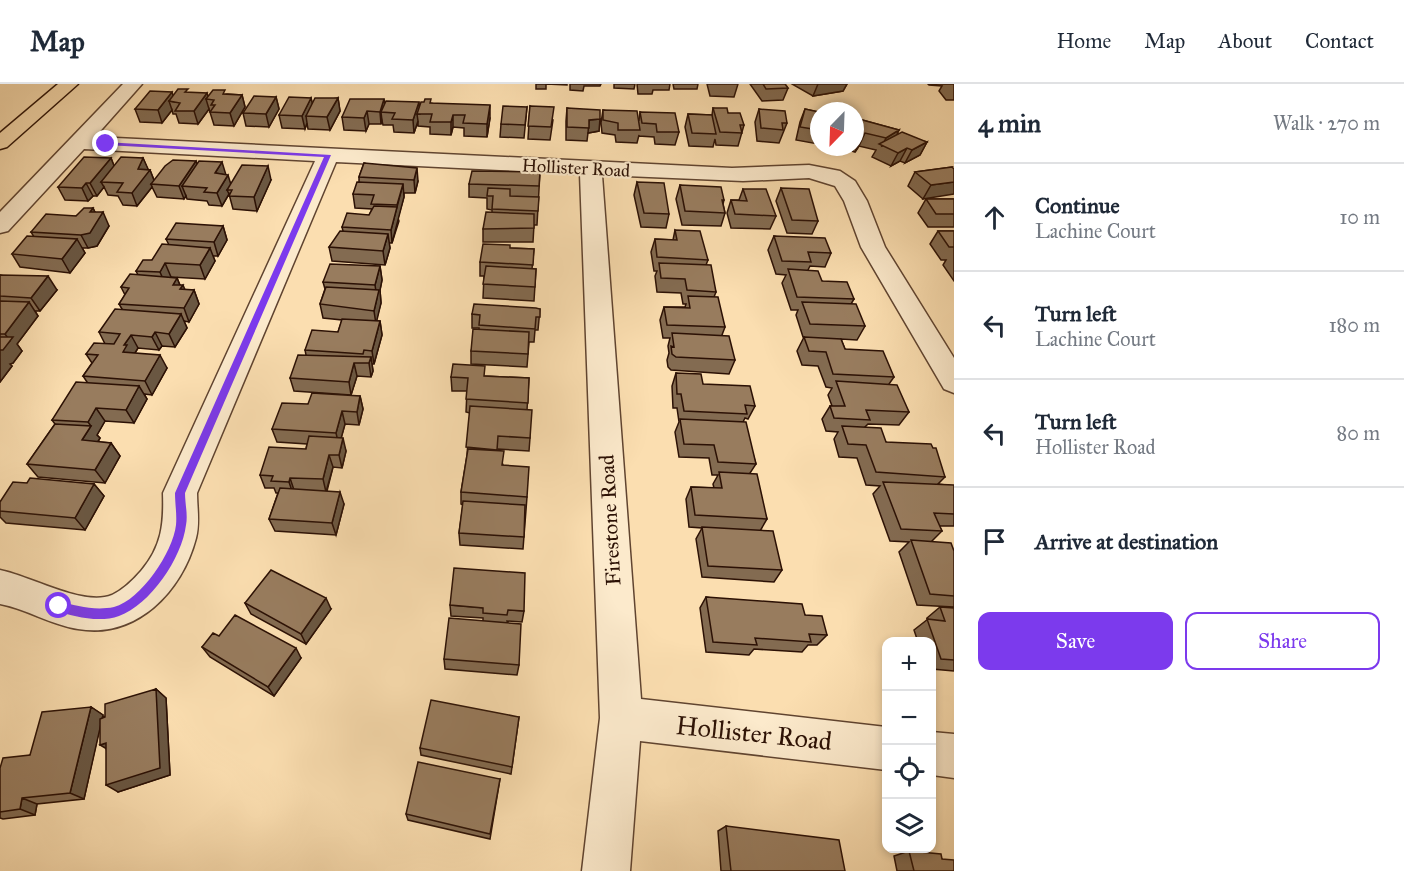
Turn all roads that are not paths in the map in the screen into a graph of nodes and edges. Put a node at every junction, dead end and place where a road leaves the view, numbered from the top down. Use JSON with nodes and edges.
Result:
{"nodes":[{"id":1,"x":53,"y":84,"type":"edge"},
{"id":2,"x":69,"y":84,"type":"edge"},
{"id":3,"x":133,"y":84,"type":"edge"},
{"id":4,"x":0,"y":142,"type":"edge"},
{"id":5,"x":77,"y":142,"type":"junction"},
{"id":6,"x":328,"y":155,"type":"junction"},
{"id":7,"x":591,"y":169,"type":"junction"},
{"id":8,"x":0,"y":226,"type":"edge"},
{"id":9,"x":954,"y":382,"type":"edge"},
{"id":10,"x":0,"y":587,"type":"edge"},
{"id":11,"x":621,"y":718,"type":"junction"},
{"id":12,"x":882,"y":748,"type":"edge"},
{"id":13,"x":936,"y":754,"type":"edge"},
{"id":14,"x":954,"y":756,"type":"edge"},
{"id":15,"x":606,"y":871,"type":"edge"}],
"edges":[{"from":1,"to":4,"type":"highway"},
{"from":2,"to":4,"type":"highway"},
{"from":3,"to":5,"type":"street"},
{"from":5,"to":6,"type":"street","name":"Hollister Road"},
{"from":5,"to":8,"type":"street"},
{"from":6,"to":7,"type":"street","name":"Hollister Road"},
{"from":6,"to":10,"type":"street"},
{"from":7,"to":9,"type":"street","name":"Hollister Road"},
{"from":7,"to":11,"type":"street","name":"Firestone Road"},
{"from":11,"to":12,"type":"street","name":"Hollister Road"},
{"from":11,"to":15,"type":"street","name":"Firestone Road"},
{"from":13,"to":14,"type":"street"}]}
